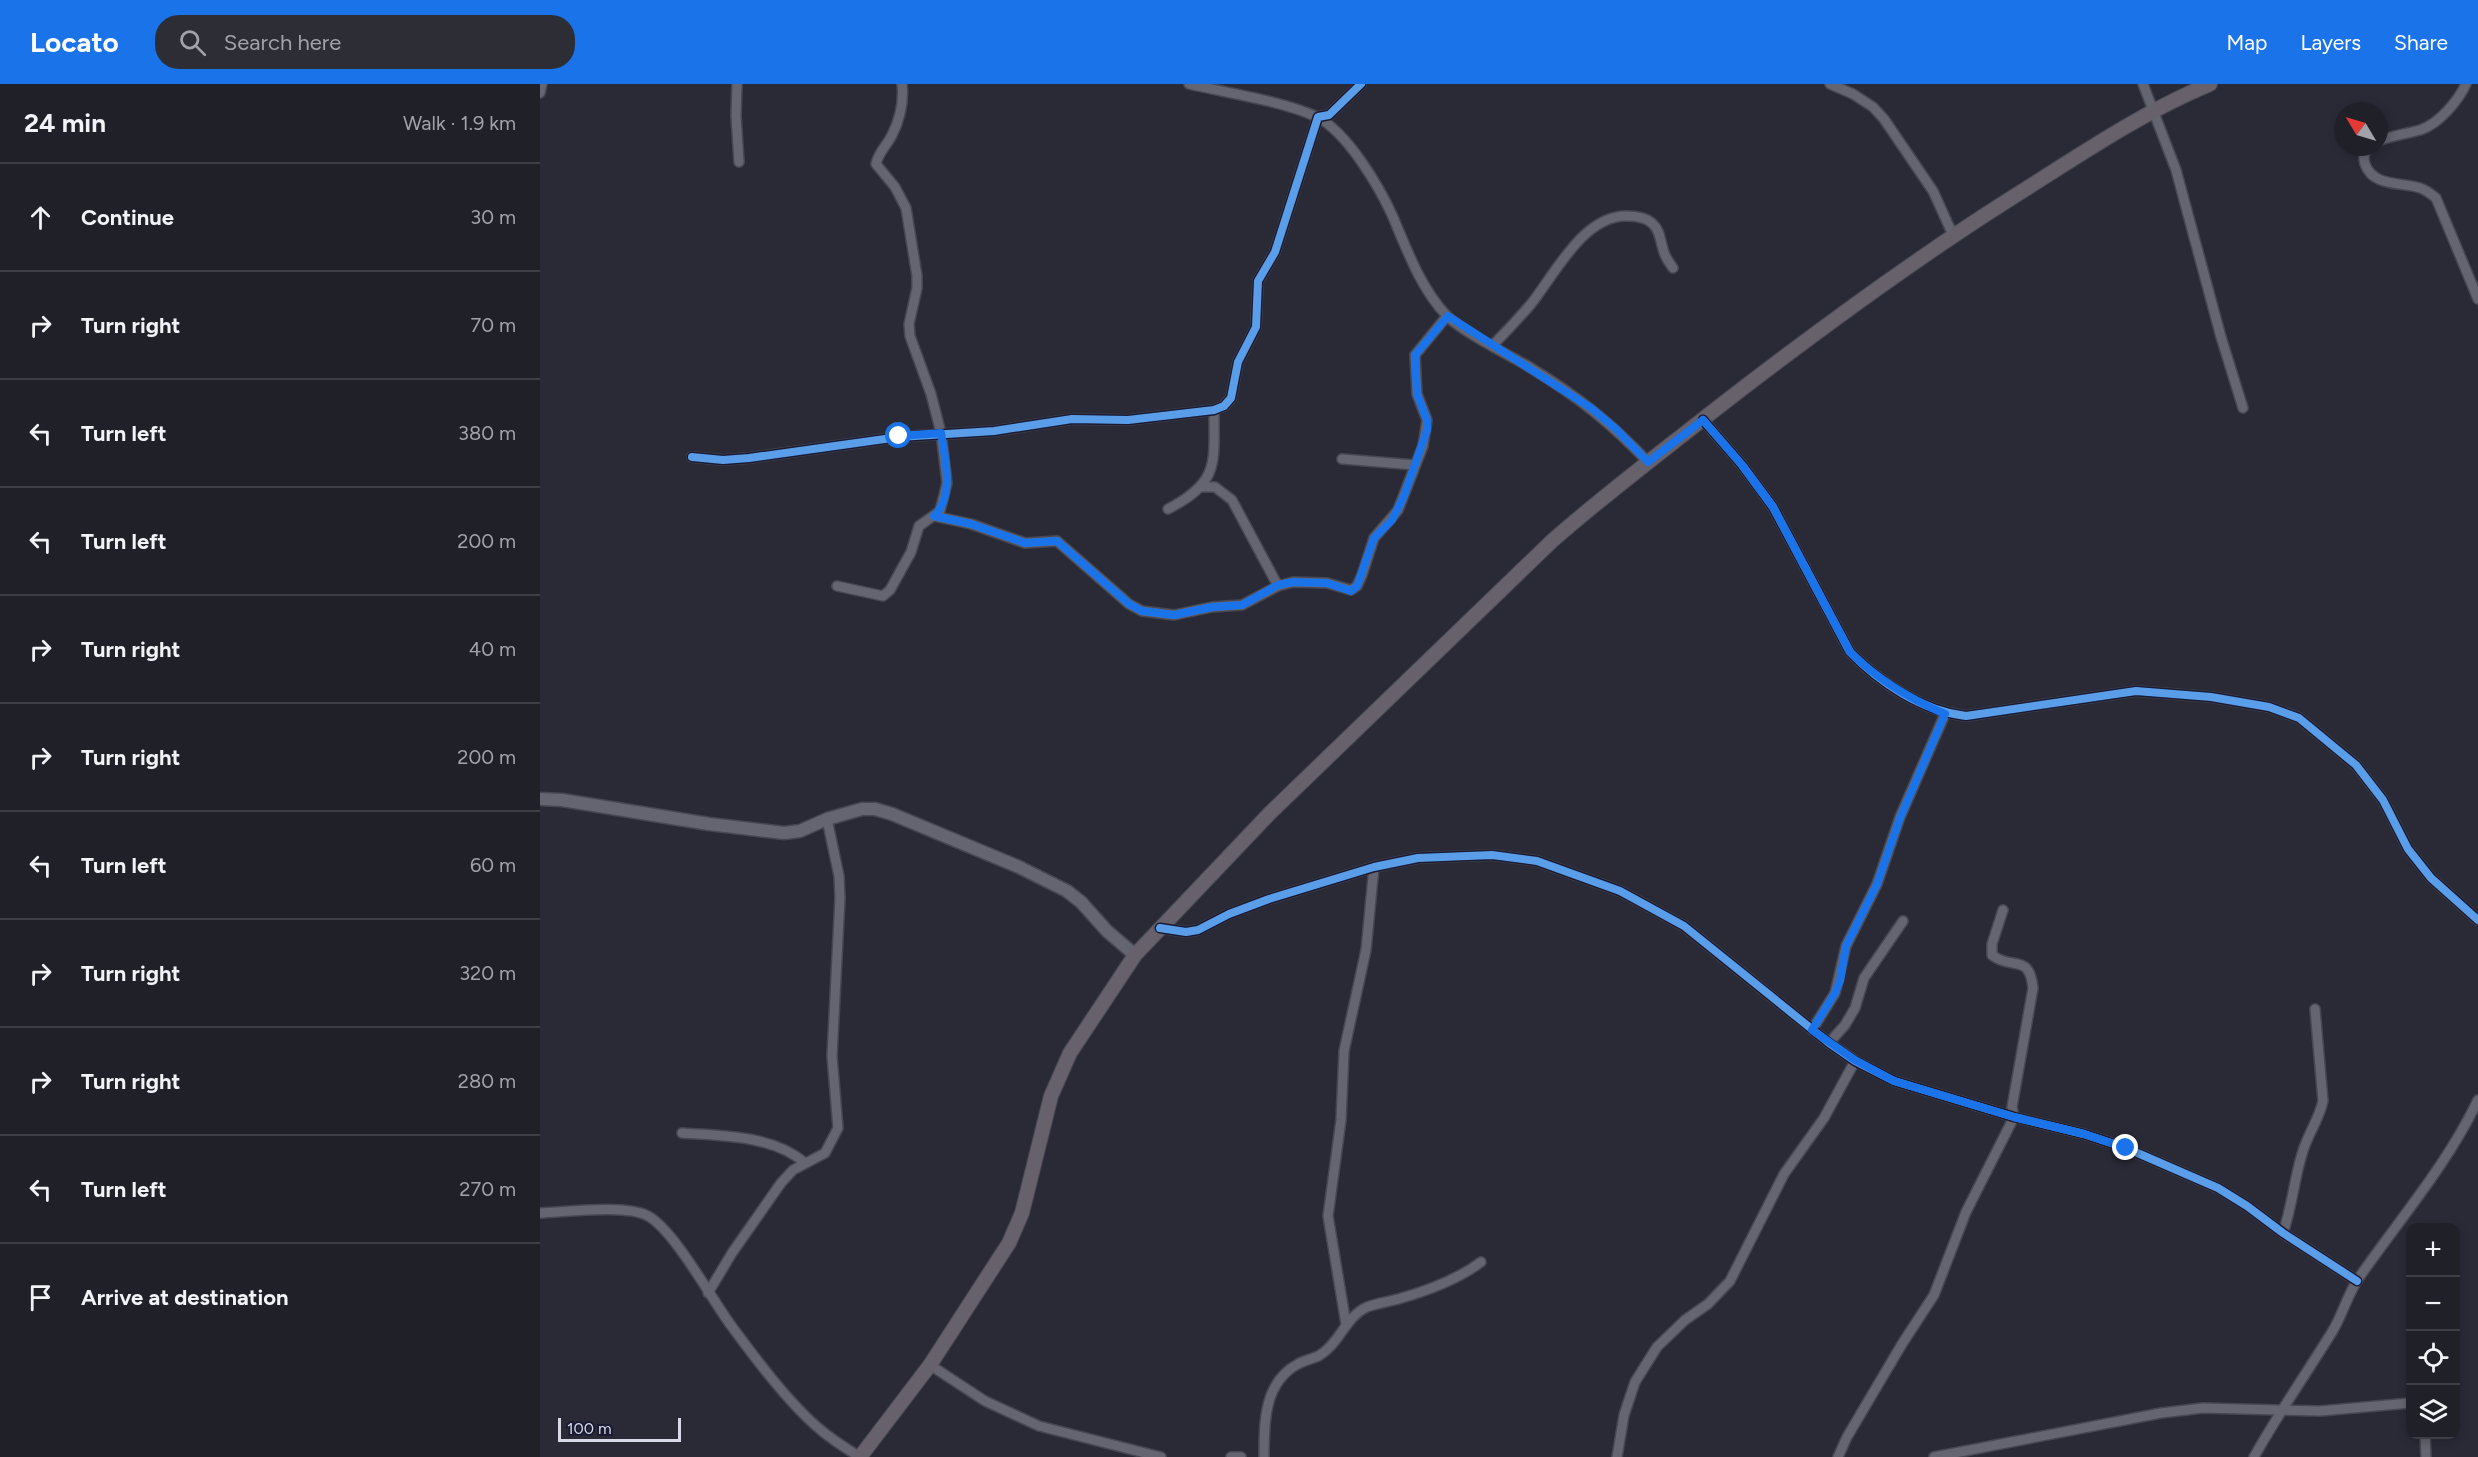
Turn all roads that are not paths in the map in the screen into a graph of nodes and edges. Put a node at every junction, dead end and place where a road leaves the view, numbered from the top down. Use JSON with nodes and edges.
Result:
{"nodes":[{"id":1,"x":542,"y":84,"type":"edge"},
{"id":2,"x":737,"y":84,"type":"edge"},
{"id":3,"x":902,"y":84,"type":"edge"},
{"id":4,"x":1189,"y":84,"type":"edge"},
{"id":5,"x":1228,"y":84,"type":"edge"},
{"id":6,"x":1361,"y":84,"type":"edge"},
{"id":7,"x":1830,"y":84,"type":"edge"},
{"id":8,"x":2143,"y":84,"type":"edge"},
{"id":9,"x":2210,"y":84,"type":"edge"},
{"id":10,"x":2466,"y":84,"type":"edge"},
{"id":11,"x":1216,"y":90,"type":"junction"},
{"id":12,"x":540,"y":93,"type":"edge"},
{"id":13,"x":2153,"y":111,"type":"junction"},
{"id":14,"x":1318,"y":117,"type":"junction"},
{"id":15,"x":2388,"y":137,"type":"edge"},
{"id":16,"x":2364,"y":156,"type":"edge"},
{"id":17,"x":739,"y":162,"type":"dead end"},
{"id":18,"x":1953,"y":235,"type":"junction"},
{"id":19,"x":1674,"y":268,"type":"dead end"},
{"id":20,"x":2478,"y":299,"type":"edge"},
{"id":21,"x":1448,"y":316,"type":"junction"},
{"id":22,"x":1493,"y":345,"type":"junction"},
{"id":23,"x":2243,"y":408,"type":"dead end"},
{"id":24,"x":1214,"y":410,"type":"junction"},
{"id":25,"x":1703,"y":420,"type":"junction"},
{"id":26,"x":941,"y":433,"type":"junction"},
{"id":27,"x":692,"y":457,"type":"dead end"},
{"id":28,"x":1342,"y":459,"type":"dead end"},
{"id":29,"x":1648,"y":462,"type":"junction"},
{"id":30,"x":1415,"y":465,"type":"junction"},
{"id":31,"x":1202,"y":487,"type":"junction"},
{"id":32,"x":1168,"y":509,"type":"dead end"},
{"id":33,"x":934,"y":516,"type":"junction"},
{"id":34,"x":1278,"y":585,"type":"junction"},
{"id":35,"x":837,"y":586,"type":"dead end"},
{"id":36,"x":1945,"y":714,"type":"junction"},
{"id":37,"x":540,"y":799,"type":"edge"},
{"id":38,"x":827,"y":819,"type":"junction"},
{"id":39,"x":1374,"y":867,"type":"junction"},
{"id":40,"x":2002,"y":910,"type":"dead end"},
{"id":41,"x":2478,"y":920,"type":"edge"},
{"id":42,"x":1903,"y":921,"type":"dead end"},
{"id":43,"x":1160,"y":928,"type":"junction"},
{"id":44,"x":1135,"y":955,"type":"junction"},
{"id":45,"x":2316,"y":1010,"type":"dead end"},
{"id":46,"x":1812,"y":1030,"type":"junction"},
{"id":47,"x":1829,"y":1043,"type":"junction"},
{"id":48,"x":1855,"y":1060,"type":"junction"},
{"id":49,"x":2478,"y":1100,"type":"edge"},
{"id":50,"x":2014,"y":1117,"type":"junction"},
{"id":51,"x":2474,"y":1120,"type":"edge"},
{"id":52,"x":682,"y":1133,"type":"dead end"},
{"id":53,"x":805,"y":1163,"type":"junction"},
{"id":54,"x":540,"y":1213,"type":"edge"},
{"id":55,"x":2283,"y":1233,"type":"junction"},
{"id":56,"x":1481,"y":1262,"type":"dead end"},
{"id":57,"x":2357,"y":1281,"type":"junction"},
{"id":58,"x":708,"y":1293,"type":"junction"},
{"id":59,"x":1346,"y":1324,"type":"junction"},
{"id":60,"x":930,"y":1365,"type":"junction"},
{"id":61,"x":2406,"y":1403,"type":"edge"},
{"id":62,"x":2282,"y":1409,"type":"junction"},
{"id":63,"x":2425,"y":1439,"type":"edge"},
{"id":64,"x":860,"y":1457,"type":"edge"},
{"id":65,"x":1160,"y":1457,"type":"edge"},
{"id":66,"x":1231,"y":1457,"type":"edge"},
{"id":67,"x":1241,"y":1457,"type":"edge"},
{"id":68,"x":1264,"y":1457,"type":"edge"},
{"id":69,"x":1617,"y":1457,"type":"edge"},
{"id":70,"x":1838,"y":1457,"type":"edge"},
{"id":71,"x":1934,"y":1457,"type":"edge"},
{"id":72,"x":2254,"y":1457,"type":"edge"},
{"id":73,"x":2426,"y":1457,"type":"edge"}],
"edges":[{"from":1,"to":12,"type":"street"},
{"from":2,"to":17,"type":"street"},
{"from":3,"to":26,"type":"street"},
{"from":4,"to":11,"type":"street"},
{"from":5,"to":11,"type":"street"},
{"from":6,"to":14,"type":"street"},
{"from":7,"to":18,"type":"street"},
{"from":8,"to":13,"type":"street"},
{"from":9,"to":13,"type":"main road"},
{"from":10,"to":15,"type":"street"},
{"from":11,"to":14,"type":"street"},
{"from":13,"to":18,"type":"main road"},
{"from":13,"to":23,"type":"street"},
{"from":14,"to":21,"type":"street"},
{"from":14,"to":24,"type":"street"},
{"from":16,"to":20,"type":"street"},
{"from":18,"to":25,"type":"main road"},
{"from":19,"to":22,"type":"street"},
{"from":21,"to":22,"type":"street"},
{"from":21,"to":30,"type":"street"},
{"from":22,"to":29,"type":"street"},
{"from":24,"to":26,"type":"street"},
{"from":24,"to":31,"type":"street"},
{"from":25,"to":29,"type":"main road"},
{"from":25,"to":36,"type":"street"},
{"from":26,"to":27,"type":"street"},
{"from":26,"to":33,"type":"street"},
{"from":28,"to":30,"type":"street"},
{"from":29,"to":43,"type":"main road"},
{"from":30,"to":34,"type":"street"},
{"from":31,"to":32,"type":"street"},
{"from":31,"to":34,"type":"street"},
{"from":33,"to":34,"type":"street"},
{"from":33,"to":35,"type":"street"},
{"from":36,"to":41,"type":"street"},
{"from":36,"to":46,"type":"street"},
{"from":37,"to":38,"type":"street"},
{"from":38,"to":44,"type":"street"},
{"from":38,"to":53,"type":"street"},
{"from":39,"to":43,"type":"street"},
{"from":39,"to":46,"type":"street"},
{"from":39,"to":59,"type":"street"},
{"from":40,"to":50,"type":"street"},
{"from":42,"to":47,"type":"street"},
{"from":43,"to":44,"type":"main road"},
{"from":44,"to":60,"type":"main road"},
{"from":45,"to":55,"type":"street"},
{"from":46,"to":47,"type":"street"},
{"from":47,"to":48,"type":"street"},
{"from":48,"to":50,"type":"street"},
{"from":48,"to":69,"type":"street"},
{"from":49,"to":51,"type":"street"},
{"from":50,"to":55,"type":"street"},
{"from":50,"to":70,"type":"street"},
{"from":51,"to":57,"type":"street"},
{"from":52,"to":53,"type":"street"},
{"from":53,"to":58,"type":"street"},
{"from":54,"to":58,"type":"street"},
{"from":55,"to":57,"type":"street"},
{"from":56,"to":59,"type":"street"},
{"from":57,"to":62,"type":"street"},
{"from":58,"to":64,"type":"street"},
{"from":59,"to":68,"type":"street"},
{"from":60,"to":64,"type":"main road"},
{"from":60,"to":65,"type":"street"},
{"from":61,"to":62,"type":"street"},
{"from":62,"to":71,"type":"street"},
{"from":62,"to":72,"type":"street"},
{"from":63,"to":73,"type":"street"},
{"from":66,"to":67,"type":"street"}]}
